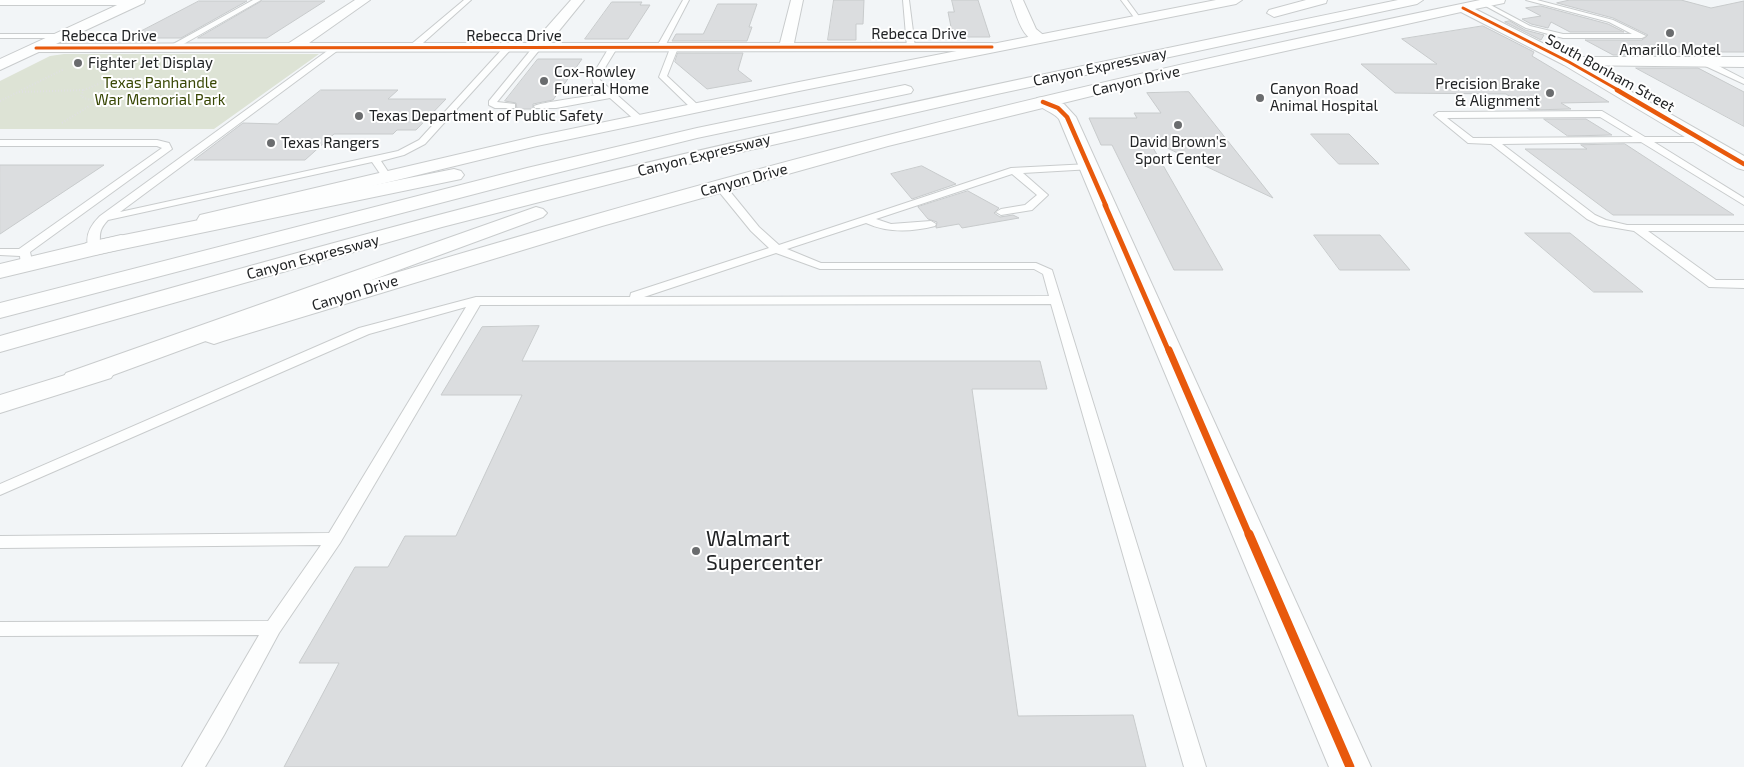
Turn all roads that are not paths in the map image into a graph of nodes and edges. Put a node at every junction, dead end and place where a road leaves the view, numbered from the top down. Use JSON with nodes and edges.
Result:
{"nodes":[{"id":1,"x":258,"y":0,"type":"edge"},
{"id":2,"x":364,"y":0,"type":"edge"},
{"id":3,"x":468,"y":0,"type":"edge"},
{"id":4,"x":578,"y":0,"type":"edge"},
{"id":5,"x":686,"y":0,"type":"edge"},
{"id":6,"x":797,"y":0,"type":"edge"},
{"id":7,"x":906,"y":0,"type":"edge"},
{"id":8,"x":1017,"y":0,"type":"edge"},
{"id":9,"x":1124,"y":0,"type":"edge"},
{"id":10,"x":1236,"y":0,"type":"edge"},
{"id":11,"x":1321,"y":0,"type":"edge"},
{"id":12,"x":1344,"y":0,"type":"edge"},
{"id":13,"x":1417,"y":0,"type":"edge"},
{"id":14,"x":0,"y":1,"type":"edge"},
{"id":15,"x":138,"y":1,"type":"edge"},
{"id":16,"x":1491,"y":2,"type":"edge"},
{"id":17,"x":1535,"y":3,"type":"edge"},
{"id":18,"x":1463,"y":8,"type":"junction"},
{"id":19,"x":1555,"y":10,"type":"dead end"},
{"id":20,"x":1573,"y":11,"type":"junction"},
{"id":21,"x":1260,"y":17,"type":"dead end"},
{"id":22,"x":1138,"y":19,"type":"junction"},
{"id":23,"x":1394,"y":24,"type":"junction"},
{"id":24,"x":0,"y":36,"type":"edge"},
{"id":25,"x":62,"y":36,"type":"junction"},
{"id":26,"x":1040,"y":38,"type":"junction"},
{"id":27,"x":786,"y":47,"type":"junction"},
{"id":28,"x":36,"y":48,"type":"junction"},
{"id":29,"x":170,"y":48,"type":"junction"},
{"id":30,"x":292,"y":48,"type":"junction"},
{"id":31,"x":336,"y":48,"type":"junction"},
{"id":32,"x":411,"y":48,"type":"junction"},
{"id":33,"x":508,"y":48,"type":"junction"},
{"id":34,"x":537,"y":48,"type":"junction"},
{"id":35,"x":612,"y":48,"type":"junction"},
{"id":36,"x":667,"y":48,"type":"junction"},
{"id":37,"x":1172,"y":52,"type":"junction"},
{"id":38,"x":914,"y":55,"type":"junction"},
{"id":39,"x":1569,"y":62,"type":"junction"},
{"id":40,"x":1704,"y":62,"type":"junction"},
{"id":41,"x":1744,"y":62,"type":"edge"},
{"id":42,"x":0,"y":65,"type":"edge"},
{"id":43,"x":964,"y":78,"type":"dead end"},
{"id":44,"x":1744,"y":82,"type":"edge"},
{"id":45,"x":925,"y":86,"type":"dead end"},
{"id":46,"x":611,"y":95,"type":"junction"},
{"id":47,"x":1043,"y":102,"type":"junction"},
{"id":48,"x":512,"y":106,"type":"dead end"},
{"id":49,"x":538,"y":106,"type":"dead end"},
{"id":50,"x":696,"y":108,"type":"junction"},
{"id":51,"x":640,"y":119,"type":"junction"},
{"id":52,"x":697,"y":133,"type":"junction"},
{"id":53,"x":1642,"y":139,"type":"junction"},
{"id":54,"x":1701,"y":139,"type":"junction"},
{"id":55,"x":1493,"y":141,"type":"junction"},
{"id":56,"x":0,"y":143,"type":"edge"},
{"id":57,"x":734,"y":148,"type":"junction"},
{"id":58,"x":375,"y":159,"type":"junction"},
{"id":59,"x":1744,"y":164,"type":"edge"},
{"id":60,"x":1089,"y":167,"type":"junction"},
{"id":61,"x":1014,"y":170,"type":"junction"},
{"id":62,"x":386,"y":176,"type":"junction"},
{"id":63,"x":720,"y":186,"type":"junction"},
{"id":64,"x":1744,"y":202,"type":"edge"},
{"id":65,"x":1001,"y":212,"type":"dead end"},
{"id":66,"x":104,"y":218,"type":"junction"},
{"id":67,"x":867,"y":219,"type":"junction"},
{"id":68,"x":931,"y":224,"type":"dead end"},
{"id":69,"x":1637,"y":228,"type":"junction"},
{"id":70,"x":1744,"y":228,"type":"edge"},
{"id":71,"x":94,"y":248,"type":"junction"},
{"id":72,"x":777,"y":249,"type":"junction"},
{"id":73,"x":0,"y":252,"type":"edge"},
{"id":74,"x":25,"y":258,"type":"junction"},
{"id":75,"x":0,"y":271,"type":"edge"},
{"id":76,"x":1744,"y":284,"type":"edge"},
{"id":77,"x":623,"y":300,"type":"junction"},
{"id":78,"x":1056,"y":300,"type":"junction"},
{"id":79,"x":476,"y":301,"type":"junction"},
{"id":80,"x":0,"y":311,"type":"edge"},
{"id":81,"x":0,"y":344,"type":"edge"},
{"id":82,"x":76,"y":379,"type":"junction"},
{"id":83,"x":0,"y":404,"type":"edge"},
{"id":84,"x":0,"y":490,"type":"edge"},
{"id":85,"x":334,"y":539,"type":"junction"},
{"id":86,"x":0,"y":542,"type":"edge"},
{"id":87,"x":273,"y":628,"type":"junction"},
{"id":88,"x":0,"y":629,"type":"edge"},
{"id":89,"x":193,"y":767,"type":"edge"},
{"id":90,"x":1195,"y":767,"type":"edge"},
{"id":91,"x":1350,"y":767,"type":"edge"}],
"edges":[{"from":1,"to":29,"type":"lane"},
{"from":2,"to":30,"type":"main road"},
{"from":3,"to":32,"type":"lane"},
{"from":4,"to":34,"type":"main road"},
{"from":5,"to":36,"type":"lane"},
{"from":6,"to":27,"type":"main road"},
{"from":7,"to":38,"type":"lane"},
{"from":8,"to":26,"type":"main road"},
{"from":9,"to":22,"type":"lane"},
{"from":10,"to":22,"type":"main road"},
{"from":11,"to":21,"type":"main road"},
{"from":12,"to":43,"type":"main road","name":"Canyon Expressway"},
{"from":13,"to":37,"type":"main road","name":"Canyon Expressway"},
{"from":14,"to":15,"type":"main road"},
{"from":15,"to":25,"type":"main road"},
{"from":16,"to":18,"type":"main road","name":"Canyon Drive"},
{"from":16,"to":20,"type":"lane"},
{"from":17,"to":20,"type":"lane"},
{"from":18,"to":23,"type":"main road","name":"Canyon Drive"},
{"from":18,"to":39,"type":"main road","name":"South Bonham Street"},
{"from":19,"to":20,"type":"lane"},
{"from":22,"to":26,"type":"main road"},
{"from":23,"to":37,"type":"main road"},
{"from":23,"to":47,"type":"main road","name":"Canyon Drive"},
{"from":24,"to":25,"type":"lane"},
{"from":25,"to":28,"type":"main road"},
{"from":26,"to":38,"type":"main road"},
{"from":27,"to":36,"type":"main road","name":"Rebecca Drive"},
{"from":27,"to":38,"type":"main road","name":"Rebecca Drive"},
{"from":28,"to":29,"type":"main road","name":"Rebecca Drive"},
{"from":28,"to":42,"type":"main road"},
{"from":29,"to":30,"type":"main road","name":"Rebecca Drive"},
{"from":30,"to":31,"type":"main road","name":"Rebecca Drive"},
{"from":31,"to":32,"type":"main road","name":"Rebecca Drive"},
{"from":31,"to":66,"type":"lane"},
{"from":32,"to":33,"type":"main road","name":"Rebecca Drive"},
{"from":33,"to":34,"type":"main road","name":"Rebecca Drive"},
{"from":33,"to":58,"type":"lane"},
{"from":34,"to":35,"type":"main road","name":"Rebecca Drive"},
{"from":34,"to":48,"type":"lane"},
{"from":35,"to":36,"type":"main road","name":"Rebecca Drive"},
{"from":35,"to":46,"type":"lane"},
{"from":36,"to":50,"type":"lane"},
{"from":37,"to":57,"type":"main road","name":"Canyon Expressway"},
{"from":38,"to":50,"type":"main road"},
{"from":39,"to":40,"type":"main road"},
{"from":39,"to":54,"type":"main road","name":"South Bonham Street"},
{"from":40,"to":41,"type":"main road"},
{"from":40,"to":44,"type":"lane"},
{"from":45,"to":52,"type":"main road","name":"Canyon Expressway"},
{"from":46,"to":49,"type":"lane"},
{"from":46,"to":51,"type":"lane"},
{"from":47,"to":60,"type":"main road"},
{"from":47,"to":63,"type":"main road","name":"Canyon Drive"},
{"from":50,"to":51,"type":"main road"},
{"from":51,"to":62,"type":"main road"},
{"from":52,"to":71,"type":"main road"},
{"from":52,"to":80,"type":"main road","name":"Canyon Expressway"},
{"from":53,"to":54,"type":"lane"},
{"from":53,"to":55,"type":"lane"},
{"from":53,"to":55,"type":"lane"},
{"from":53,"to":64,"type":"lane"},
{"from":54,"to":59,"type":"main road","name":"South Bonham Street"},
{"from":55,"to":69,"type":"lane"},
{"from":56,"to":74,"type":"lane"},
{"from":57,"to":81,"type":"main road","name":"Canyon Expressway"},
{"from":57,"to":82,"type":"main road"},
{"from":58,"to":62,"type":"lane"},
{"from":58,"to":66,"type":"lane"},
{"from":60,"to":61,"type":"lane"},
{"from":60,"to":91,"type":"main road"},
{"from":61,"to":65,"type":"lane"},
{"from":61,"to":67,"type":"lane"},
{"from":62,"to":71,"type":"main road"},
{"from":63,"to":72,"type":"lane"},
{"from":63,"to":82,"type":"main road","name":"Canyon Drive"},
{"from":66,"to":71,"type":"lane"},
{"from":67,"to":68,"type":"lane"},
{"from":67,"to":72,"type":"lane"},
{"from":69,"to":70,"type":"lane"},
{"from":69,"to":76,"type":"lane"},
{"from":71,"to":74,"type":"main road"},
{"from":72,"to":77,"type":"lane"},
{"from":72,"to":78,"type":"lane"},
{"from":73,"to":74,"type":"lane"},
{"from":74,"to":75,"type":"main road"},
{"from":77,"to":78,"type":"lane"},
{"from":77,"to":79,"type":"lane"},
{"from":78,"to":90,"type":"lane"},
{"from":79,"to":84,"type":"lane"},
{"from":79,"to":85,"type":"lane"},
{"from":82,"to":83,"type":"main road","name":"Canyon Drive"},
{"from":85,"to":86,"type":"lane"},
{"from":85,"to":87,"type":"lane"},
{"from":87,"to":88,"type":"lane"},
{"from":87,"to":89,"type":"lane"}]}
